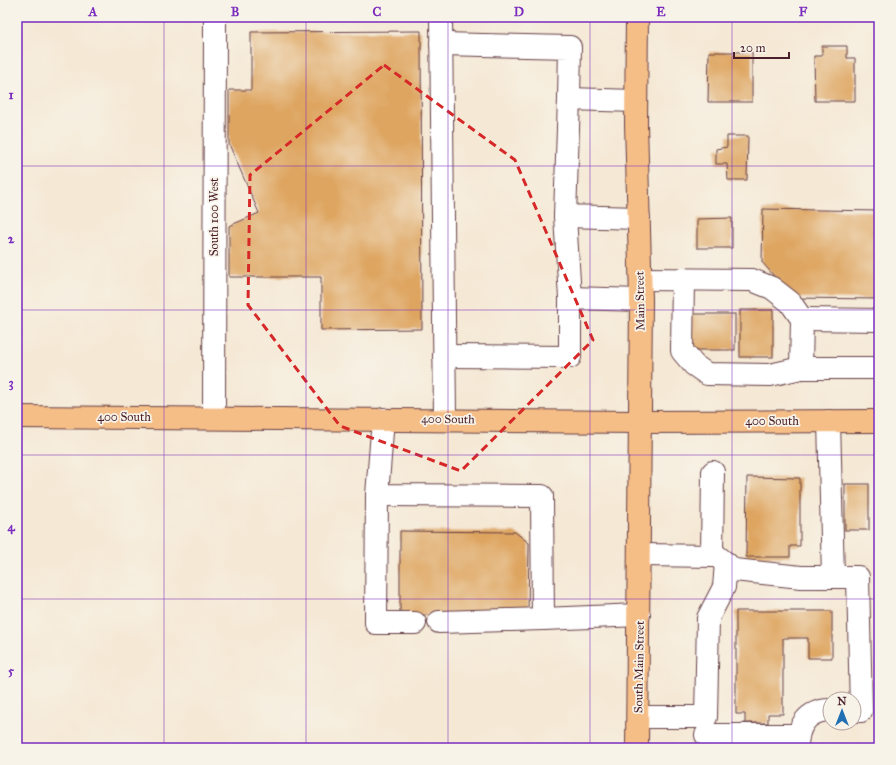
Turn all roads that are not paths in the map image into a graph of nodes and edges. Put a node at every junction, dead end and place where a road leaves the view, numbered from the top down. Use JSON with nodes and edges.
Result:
{"nodes":[{"id":1,"x":215,"y":17,"type":"edge"},
{"id":2,"x":441,"y":17,"type":"edge"},
{"id":3,"x":637,"y":17,"type":"edge"},
{"id":4,"x":441,"y":44,"type":"junction"},
{"id":5,"x":569,"y":98,"type":"junction"},
{"id":6,"x":636,"y":101,"type":"junction"},
{"id":7,"x":566,"y":216,"type":"junction"},
{"id":8,"x":639,"y":218,"type":"junction"},
{"id":9,"x":683,"y":279,"type":"junction"},
{"id":10,"x":641,"y":289,"type":"junction"},
{"id":11,"x":570,"y":298,"type":"junction"},
{"id":12,"x":802,"y":319,"type":"junction"},
{"id":13,"x":879,"y":320,"type":"edge"},
{"id":14,"x":444,"y":356,"type":"junction"},
{"id":15,"x":802,"y":368,"type":"junction"},
{"id":16,"x":879,"y":368,"type":"edge"},
{"id":17,"x":17,"y":417,"type":"edge"},
{"id":18,"x":214,"y":417,"type":"junction"},
{"id":19,"x":383,"y":419,"type":"junction"},
{"id":20,"x":445,"y":419,"type":"junction"},
{"id":21,"x":829,"y":421,"type":"junction"},
{"id":22,"x":879,"y":421,"type":"edge"},
{"id":23,"x":641,"y":422,"type":"junction"},
{"id":24,"x":713,"y":472,"type":"dead end"},
{"id":25,"x":377,"y":495,"type":"junction"},
{"id":26,"x":640,"y":555,"type":"junction"},
{"id":27,"x":719,"y":559,"type":"junction"},
{"id":28,"x":833,"y":577,"type":"junction"},
{"id":29,"x":640,"y":585,"type":"joint"},
{"id":30,"x":639,"y":615,"type":"junction"},
{"id":31,"x":543,"y":619,"type":"junction"},
{"id":32,"x":439,"y":622,"type":"dead end"},
{"id":33,"x":415,"y":623,"type":"dead end"},
{"id":34,"x":860,"y":691,"type":"edge"},
{"id":35,"x":822,"y":710,"type":"edge"},
{"id":36,"x":638,"y":717,"type":"junction"},
{"id":37,"x":706,"y":733,"type":"edge"},
{"id":38,"x":797,"y":742,"type":"edge"},
{"id":39,"x":637,"y":748,"type":"edge"}],
"edges":[{"from":1,"to":18,"type":"street","name":"South 100 West"},
{"from":2,"to":4,"type":"street"},
{"from":3,"to":6,"type":"main road","name":"Main Street"},
{"from":4,"to":5,"type":"street"},
{"from":4,"to":14,"type":"street"},
{"from":5,"to":6,"type":"street"},
{"from":5,"to":7,"type":"street"},
{"from":6,"to":8,"type":"main road","name":"Main Street"},
{"from":7,"to":8,"type":"street"},
{"from":7,"to":11,"type":"street"},
{"from":8,"to":10,"type":"main road","name":"Main Street"},
{"from":9,"to":10,"type":"street"},
{"from":9,"to":12,"type":"street"},
{"from":9,"to":15,"type":"street"},
{"from":10,"to":11,"type":"street"},
{"from":10,"to":23,"type":"main road","name":"Main Street"},
{"from":11,"to":14,"type":"street"},
{"from":12,"to":13,"type":"street"},
{"from":12,"to":15,"type":"street"},
{"from":14,"to":20,"type":"street"},
{"from":15,"to":16,"type":"street"},
{"from":17,"to":18,"type":"main road","name":"400 South"},
{"from":18,"to":19,"type":"main road","name":"400 South"},
{"from":19,"to":20,"type":"main road","name":"400 South"},
{"from":19,"to":25,"type":"street"},
{"from":20,"to":23,"type":"main road","name":"400 South"},
{"from":21,"to":22,"type":"main road","name":"400 South"},
{"from":21,"to":23,"type":"main road","name":"400 South"},
{"from":21,"to":28,"type":"street"},
{"from":23,"to":26,"type":"main road","name":"Main Street"},
{"from":24,"to":27,"type":"street"},
{"from":25,"to":31,"type":"street"},
{"from":25,"to":33,"type":"street"},
{"from":26,"to":27,"type":"street"},
{"from":26,"to":29,"type":"main road","name":"Main Street"},
{"from":27,"to":28,"type":"street"},
{"from":27,"to":37,"type":"street"},
{"from":28,"to":34,"type":"street"},
{"from":29,"to":30,"type":"main road","name":"South Main Street"},
{"from":30,"to":31,"type":"street"},
{"from":30,"to":36,"type":"main road","name":"South Main Street"},
{"from":31,"to":32,"type":"street"},
{"from":35,"to":38,"type":"street"},
{"from":36,"to":37,"type":"street"},
{"from":36,"to":39,"type":"main road","name":"South Main Street"},
{"from":37,"to":38,"type":"street"}]}
